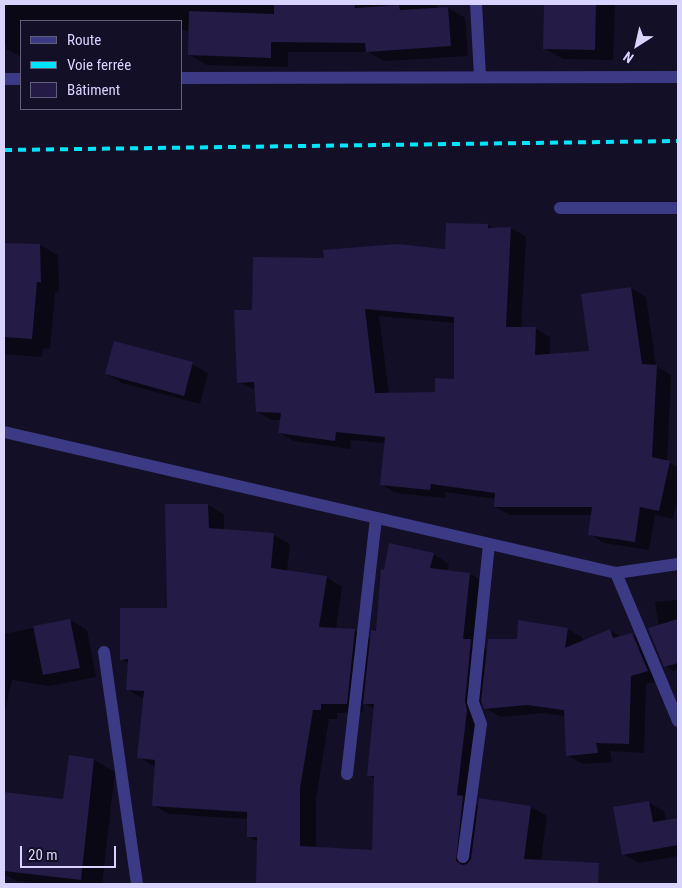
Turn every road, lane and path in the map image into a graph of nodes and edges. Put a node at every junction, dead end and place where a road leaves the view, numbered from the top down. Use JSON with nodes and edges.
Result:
{"nodes":[{"id":1,"x":476,"y":4,"type":"edge"},
{"id":2,"x":480,"y":76,"type":"junction"},
{"id":3,"x":678,"y":76,"type":"edge"},
{"id":4,"x":182,"y":78,"type":"edge"},
{"id":5,"x":4,"y":79,"type":"edge"},
{"id":6,"x":20,"y":79,"type":"edge"},
{"id":7,"x":560,"y":208,"type":"dead end"},
{"id":8,"x":678,"y":208,"type":"edge"},
{"id":9,"x":4,"y":432,"type":"edge"},
{"id":10,"x":376,"y":518,"type":"junction"},
{"id":11,"x":489,"y":544,"type":"junction"},
{"id":12,"x":678,"y":564,"type":"edge"},
{"id":13,"x":616,"y":573,"type":"junction"},
{"id":14,"x":104,"y":652,"type":"dead end"},
{"id":15,"x":678,"y":722,"type":"edge"},
{"id":16,"x":347,"y":774,"type":"dead end"},
{"id":17,"x":463,"y":857,"type":"dead end"},
{"id":18,"x":137,"y":884,"type":"edge"}],
"edges":[{"from":1,"to":2,"type":"street"},
{"from":2,"to":3,"type":"street"},
{"from":2,"to":4,"type":"street"},
{"from":5,"to":6,"type":"street"},
{"from":7,"to":8,"type":"street"},
{"from":9,"to":10,"type":"street"},
{"from":10,"to":11,"type":"street"},
{"from":10,"to":16,"type":"street"},
{"from":11,"to":13,"type":"street"},
{"from":11,"to":17,"type":"street"},
{"from":12,"to":13,"type":"street"},
{"from":13,"to":15,"type":"street"},
{"from":14,"to":18,"type":"street"}]}
